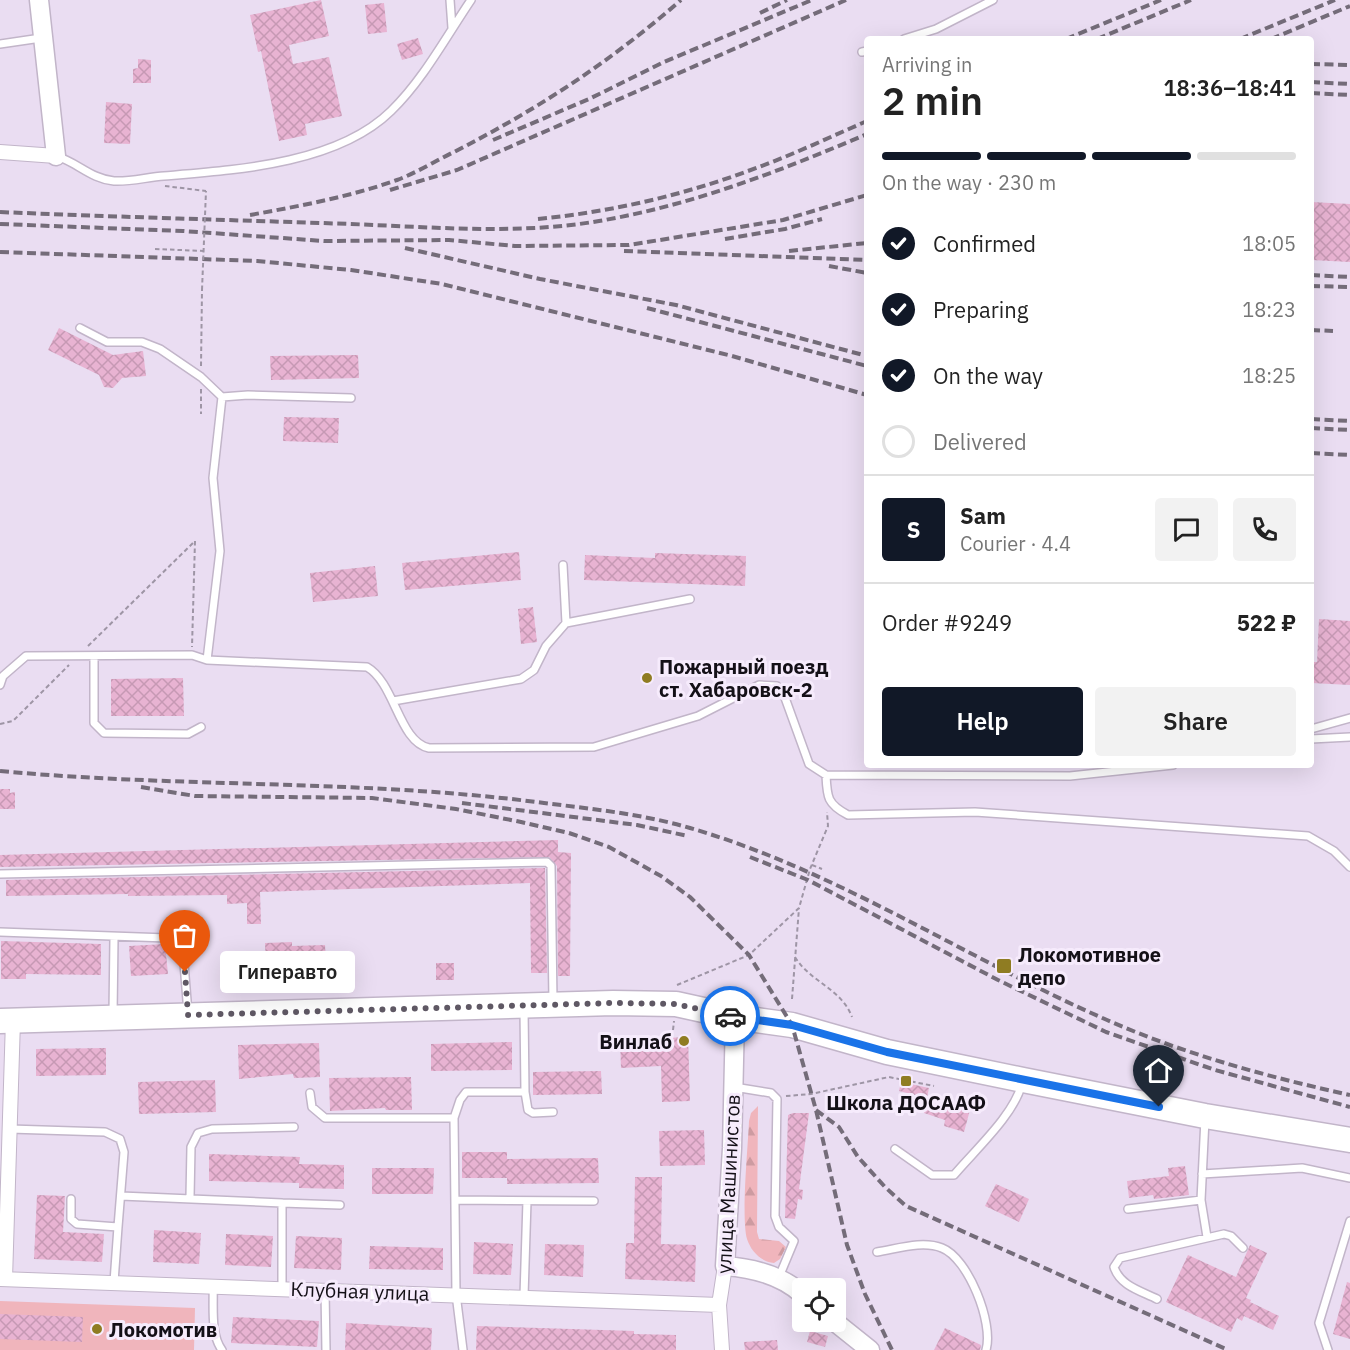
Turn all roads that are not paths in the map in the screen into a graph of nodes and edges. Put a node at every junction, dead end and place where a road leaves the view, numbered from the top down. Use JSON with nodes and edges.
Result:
{"nodes":[{"id":1,"x":39,"y":0,"type":"edge"},
{"id":2,"x":450,"y":0,"type":"edge"},
{"id":3,"x":471,"y":0,"type":"edge"},
{"id":4,"x":993,"y":0,"type":"edge"},
{"id":5,"x":452,"y":28,"type":"junction"},
{"id":6,"x":914,"y":36,"type":"edge"},
{"id":7,"x":44,"y":37,"type":"junction"},
{"id":8,"x":0,"y":44,"type":"edge"},
{"id":9,"x":0,"y":152,"type":"edge"},
{"id":10,"x":56,"y":156,"type":"junction"},
{"id":11,"x":80,"y":328,"type":"dead end"},
{"id":12,"x":222,"y":397,"type":"junction"},
{"id":13,"x":351,"y":398,"type":"dead end"},
{"id":14,"x":563,"y":565,"type":"dead end"},
{"id":15,"x":690,"y":600,"type":"dead end"},
{"id":16,"x":566,"y":623,"type":"junction"},
{"id":17,"x":94,"y":656,"type":"junction"},
{"id":18,"x":207,"y":660,"type":"junction"},
{"id":19,"x":0,"y":685,"type":"edge"},
{"id":20,"x":393,"y":701,"type":"junction"},
{"id":21,"x":1350,"y":718,"type":"edge"},
{"id":22,"x":201,"y":727,"type":"dead end"},
{"id":23,"x":1314,"y":728,"type":"edge"},
{"id":24,"x":1350,"y":737,"type":"edge"},
{"id":25,"x":1314,"y":739,"type":"edge"},
{"id":26,"x":1145,"y":768,"type":"edge"},
{"id":27,"x":826,"y":775,"type":"junction"},
{"id":28,"x":1350,"y":867,"type":"edge"},
{"id":29,"x":0,"y":874,"type":"edge"},
{"id":30,"x":0,"y":932,"type":"edge"},
{"id":31,"x":114,"y":939,"type":"junction"},
{"id":32,"x":553,"y":1005,"type":"junction"},
{"id":33,"x":524,"y":1006,"type":"junction"},
{"id":34,"x":188,"y":1015,"type":"junction"},
{"id":35,"x":113,"y":1017,"type":"junction"},
{"id":36,"x":735,"y":1017,"type":"junction"},
{"id":37,"x":7,"y":1020,"type":"edge"},
{"id":38,"x":1023,"y":1080,"type":"junction"},
{"id":39,"x":734,"y":1087,"type":"junction"},
{"id":40,"x":525,"y":1092,"type":"junction"},
{"id":41,"x":310,"y":1093,"type":"dead end"},
{"id":42,"x":5,"y":1106,"type":"edge"},
{"id":43,"x":553,"y":1112,"type":"dead end"},
{"id":44,"x":1205,"y":1116,"type":"junction"},
{"id":45,"x":454,"y":1118,"type":"junction"},
{"id":46,"x":294,"y":1127,"type":"dead end"},
{"id":47,"x":10,"y":1129,"type":"junction"},
{"id":48,"x":1350,"y":1140,"type":"edge"},
{"id":49,"x":895,"y":1149,"type":"dead end"},
{"id":50,"x":1202,"y":1174,"type":"junction"},
{"id":51,"x":1350,"y":1178,"type":"edge"},
{"id":52,"x":121,"y":1196,"type":"junction"},
{"id":53,"x":190,"y":1197,"type":"junction"},
{"id":54,"x":71,"y":1199,"type":"dead end"},
{"id":55,"x":454,"y":1200,"type":"junction"},
{"id":56,"x":1201,"y":1200,"type":"junction"},
{"id":57,"x":527,"y":1201,"type":"junction"},
{"id":58,"x":594,"y":1201,"type":"dead end"},
{"id":59,"x":282,"y":1203,"type":"junction"},
{"id":60,"x":340,"y":1205,"type":"dead end"},
{"id":61,"x":1128,"y":1209,"type":"dead end"},
{"id":62,"x":1350,"y":1221,"type":"edge"},
{"id":63,"x":3,"y":1226,"type":"edge"},
{"id":64,"x":118,"y":1227,"type":"junction"},
{"id":65,"x":1207,"y":1237,"type":"junction"},
{"id":66,"x":1243,"y":1248,"type":"dead end"},
{"id":67,"x":877,"y":1252,"type":"dead end"},
{"id":68,"x":725,"y":1266,"type":"junction"},
{"id":69,"x":2,"y":1279,"type":"edge"},
{"id":70,"x":778,"y":1279,"type":"junction"},
{"id":71,"x":114,"y":1282,"type":"junction"},
{"id":72,"x":213,"y":1286,"type":"junction"},
{"id":73,"x":282,"y":1288,"type":"junction"},
{"id":74,"x":792,"y":1288,"type":"edge"},
{"id":75,"x":325,"y":1290,"type":"junction"},
{"id":76,"x":456,"y":1294,"type":"junction"},
{"id":77,"x":524,"y":1296,"type":"junction"},
{"id":78,"x":1158,"y":1299,"type":"dead end"},
{"id":79,"x":719,"y":1305,"type":"junction"},
{"id":80,"x":846,"y":1331,"type":"edge"},
{"id":81,"x":222,"y":1350,"type":"edge"},
{"id":82,"x":326,"y":1350,"type":"edge"},
{"id":83,"x":463,"y":1350,"type":"edge"},
{"id":84,"x":722,"y":1350,"type":"edge"},
{"id":85,"x":870,"y":1350,"type":"edge"},
{"id":86,"x":986,"y":1350,"type":"edge"},
{"id":87,"x":1328,"y":1350,"type":"edge"}],
"edges":[{"from":1,"to":7,"type":"street"},
{"from":2,"to":5,"type":"lane"},
{"from":3,"to":5,"type":"lane"},
{"from":4,"to":6,"type":"lane"},
{"from":5,"to":10,"type":"lane"},
{"from":7,"to":8,"type":"lane"},
{"from":7,"to":10,"type":"street"},
{"from":9,"to":10,"type":"street"},
{"from":11,"to":12,"type":"lane"},
{"from":12,"to":13,"type":"lane"},
{"from":12,"to":18,"type":"lane"},
{"from":14,"to":16,"type":"lane"},
{"from":15,"to":16,"type":"lane"},
{"from":16,"to":20,"type":"lane"},
{"from":17,"to":18,"type":"lane"},
{"from":17,"to":19,"type":"lane"},
{"from":17,"to":22,"type":"lane"},
{"from":18,"to":20,"type":"lane"},
{"from":20,"to":27,"type":"lane"},
{"from":21,"to":23,"type":"lane"},
{"from":24,"to":25,"type":"lane"},
{"from":26,"to":27,"type":"lane"},
{"from":27,"to":28,"type":"lane"},
{"from":29,"to":32,"type":"lane"},
{"from":30,"to":31,"type":"lane"},
{"from":31,"to":34,"type":"lane"},
{"from":31,"to":35,"type":"lane"},
{"from":32,"to":33,"type":"highway"},
{"from":32,"to":36,"type":"highway"},
{"from":33,"to":34,"type":"highway"},
{"from":33,"to":40,"type":"lane"},
{"from":34,"to":35,"type":"highway"},
{"from":35,"to":37,"type":"highway"},
{"from":36,"to":38,"type":"highway"},
{"from":36,"to":39,"type":"street","name":"улица Машинистов"},
{"from":37,"to":42,"type":"street"},
{"from":38,"to":44,"type":"highway"},
{"from":38,"to":49,"type":"lane"},
{"from":39,"to":68,"type":"street","name":"улица Машинистов"},
{"from":39,"to":70,"type":"lane"},
{"from":40,"to":43,"type":"lane"},
{"from":40,"to":45,"type":"lane"},
{"from":41,"to":45,"type":"lane"},
{"from":42,"to":47,"type":"street"},
{"from":44,"to":48,"type":"highway"},
{"from":44,"to":50,"type":"lane"},
{"from":45,"to":55,"type":"lane"},
{"from":46,"to":53,"type":"lane"},
{"from":47,"to":52,"type":"lane"},
{"from":47,"to":63,"type":"street"},
{"from":50,"to":51,"type":"lane"},
{"from":50,"to":56,"type":"lane"},
{"from":52,"to":53,"type":"lane"},
{"from":52,"to":64,"type":"lane"},
{"from":53,"to":59,"type":"lane"},
{"from":54,"to":64,"type":"lane"},
{"from":55,"to":57,"type":"lane"},
{"from":55,"to":76,"type":"lane"},
{"from":56,"to":61,"type":"lane"},
{"from":56,"to":65,"type":"lane"},
{"from":57,"to":58,"type":"lane"},
{"from":57,"to":77,"type":"lane"},
{"from":59,"to":60,"type":"lane"},
{"from":59,"to":73,"type":"lane"},
{"from":62,"to":87,"type":"lane"},
{"from":63,"to":69,"type":"street"},
{"from":64,"to":71,"type":"lane"},
{"from":65,"to":66,"type":"lane"},
{"from":65,"to":78,"type":"lane"},
{"from":67,"to":86,"type":"lane"},
{"from":68,"to":70,"type":"street"},
{"from":68,"to":79,"type":"street","name":"улица Машинистов"},
{"from":69,"to":71,"type":"street","name":"Клубная улица"},
{"from":70,"to":74,"type":"street"},
{"from":71,"to":72,"type":"street","name":"Клубная улица"},
{"from":72,"to":73,"type":"street","name":"Клубная улица"},
{"from":72,"to":81,"type":"lane"},
{"from":73,"to":75,"type":"street","name":"Клубная улица"},
{"from":75,"to":76,"type":"street","name":"Клубная улица"},
{"from":75,"to":82,"type":"lane"},
{"from":76,"to":77,"type":"street","name":"Клубная улица"},
{"from":76,"to":83,"type":"lane"},
{"from":77,"to":79,"type":"street","name":"Клубная улица"},
{"from":79,"to":84,"type":"street","name":"улица Машинистов"},
{"from":80,"to":85,"type":"street"}]}
